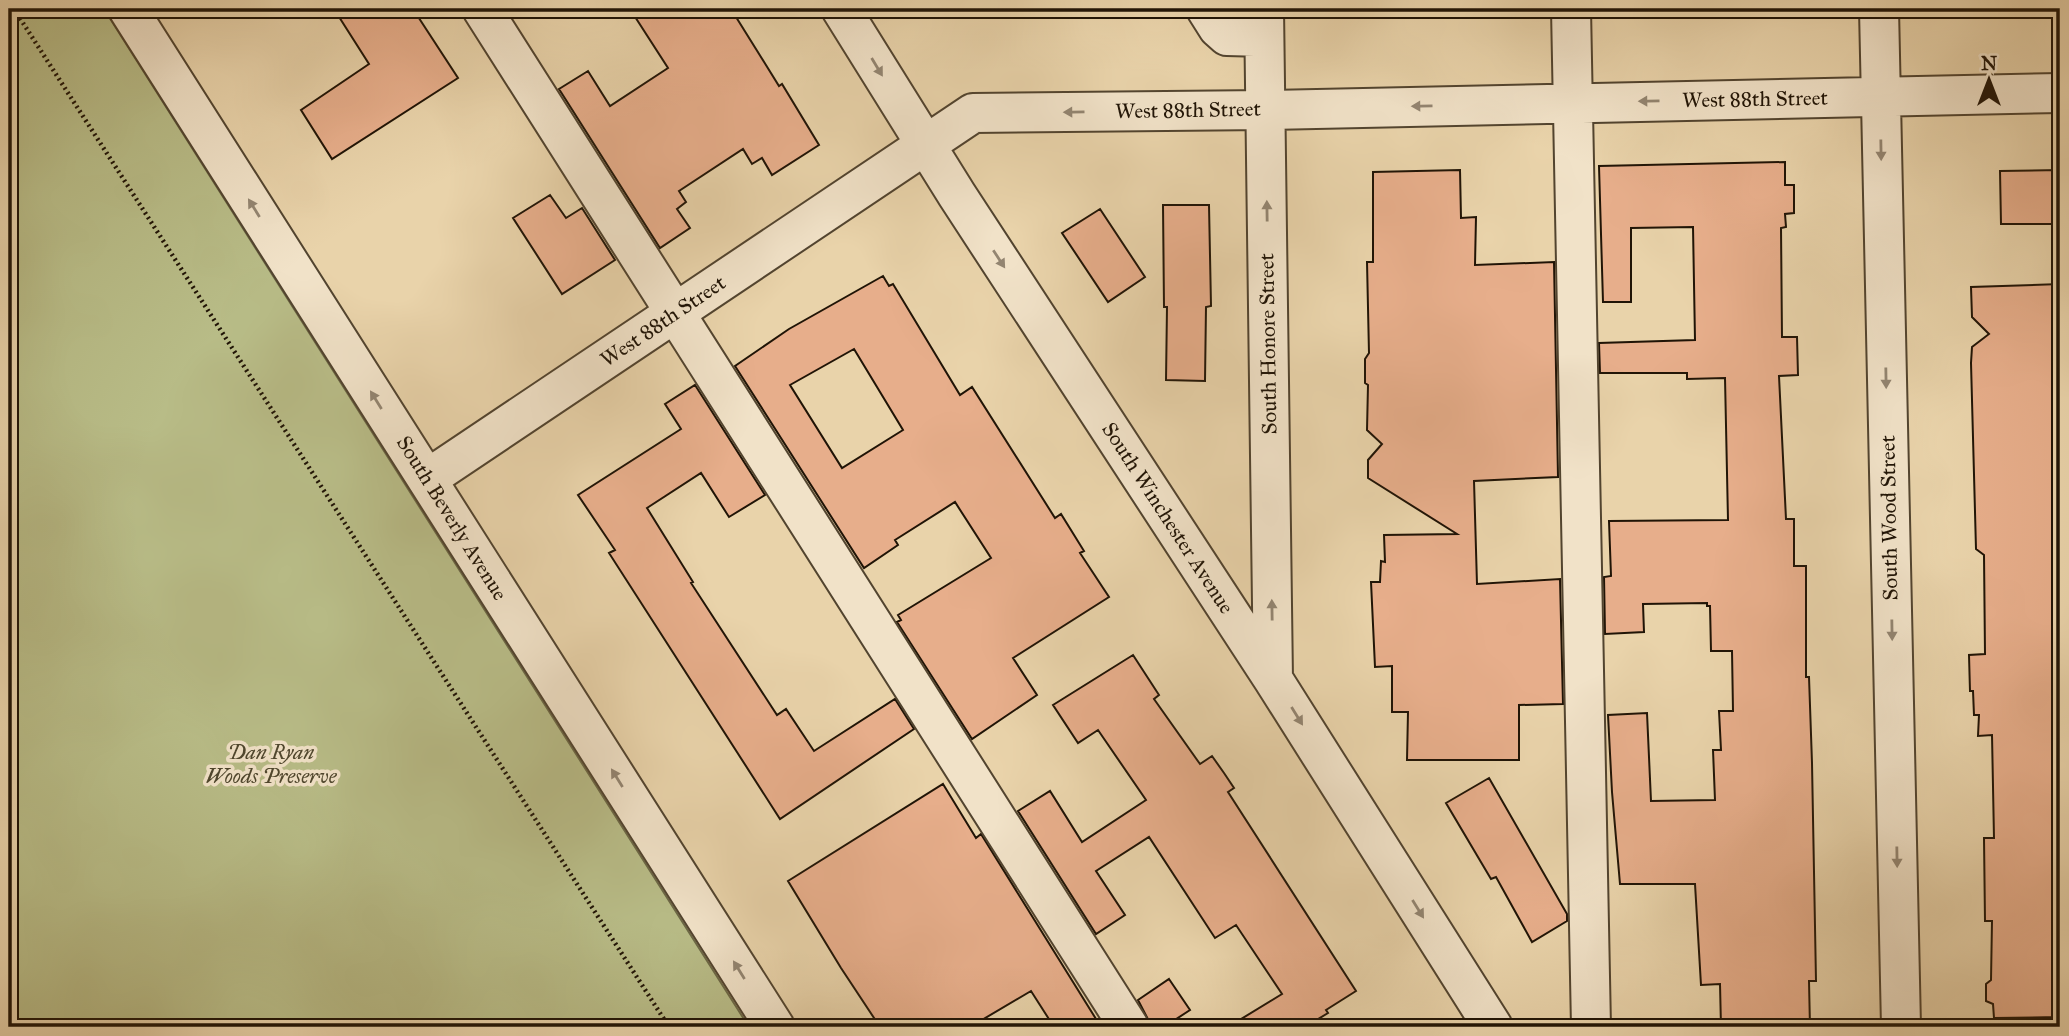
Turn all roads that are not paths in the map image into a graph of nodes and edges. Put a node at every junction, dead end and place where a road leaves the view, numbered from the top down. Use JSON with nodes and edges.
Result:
{"nodes":[{"id":1,"x":128,"y":9,"type":"edge"},
{"id":2,"x":482,"y":9,"type":"edge"},
{"id":3,"x":841,"y":9,"type":"edge"},
{"id":4,"x":1206,"y":9,"type":"edge"},
{"id":5,"x":1571,"y":9,"type":"edge"},
{"id":6,"x":1879,"y":9,"type":"edge"},
{"id":7,"x":1264,"y":23,"type":"edge"},
{"id":8,"x":2060,"y":93,"type":"edge"},
{"id":9,"x":1880,"y":97,"type":"junction"},
{"id":10,"x":1573,"y":103,"type":"junction"},
{"id":11,"x":1265,"y":110,"type":"junction"},
{"id":12,"x":926,"y":145,"type":"junction"},
{"id":13,"x":676,"y":312,"type":"junction"},
{"id":14,"x":426,"y":479,"type":"junction"},
{"id":15,"x":1273,"y":679,"type":"junction"},
{"id":16,"x":775,"y":1027,"type":"edge"},
{"id":17,"x":1129,"y":1027,"type":"edge"},
{"id":18,"x":1493,"y":1027,"type":"edge"},
{"id":19,"x":1591,"y":1027,"type":"edge"},
{"id":20,"x":1901,"y":1027,"type":"edge"}],
"edges":[{"from":14,"to":1,"type":"street","name":"South Beverly Avenue","one_way":true},
{"from":2,"to":13,"type":"street"},
{"from":3,"to":12,"type":"street","name":"South Winchester Avenue","one_way":true},
{"from":4,"to":7,"type":"street"},
{"from":5,"to":10,"type":"street"},
{"from":6,"to":9,"type":"street","name":"South Wood Street"},
{"from":7,"to":11,"type":"street","name":"South Honore Street"},
{"from":8,"to":9,"type":"street","name":"West 88th Street"},
{"from":9,"to":10,"type":"street","name":"West 88th Street","one_way":true},
{"from":9,"to":20,"type":"street","name":"South Wood Street","one_way":true},
{"from":10,"to":11,"type":"street","name":"West 88th Street","one_way":true},
{"from":10,"to":19,"type":"street"},
{"from":11,"to":12,"type":"street","name":"West 88th Street","one_way":true},
{"from":15,"to":11,"type":"street","name":"South Honore Street","one_way":true},
{"from":12,"to":13,"type":"street","name":"West 88th Street"},
{"from":12,"to":15,"type":"street","name":"South Winchester Avenue","one_way":true},
{"from":13,"to":14,"type":"street","name":"West 88th Street"},
{"from":13,"to":17,"type":"street"},
{"from":16,"to":14,"type":"street","name":"South Beverly Avenue","one_way":true},
{"from":15,"to":18,"type":"street","name":"South Winchester Avenue","one_way":true}]}
